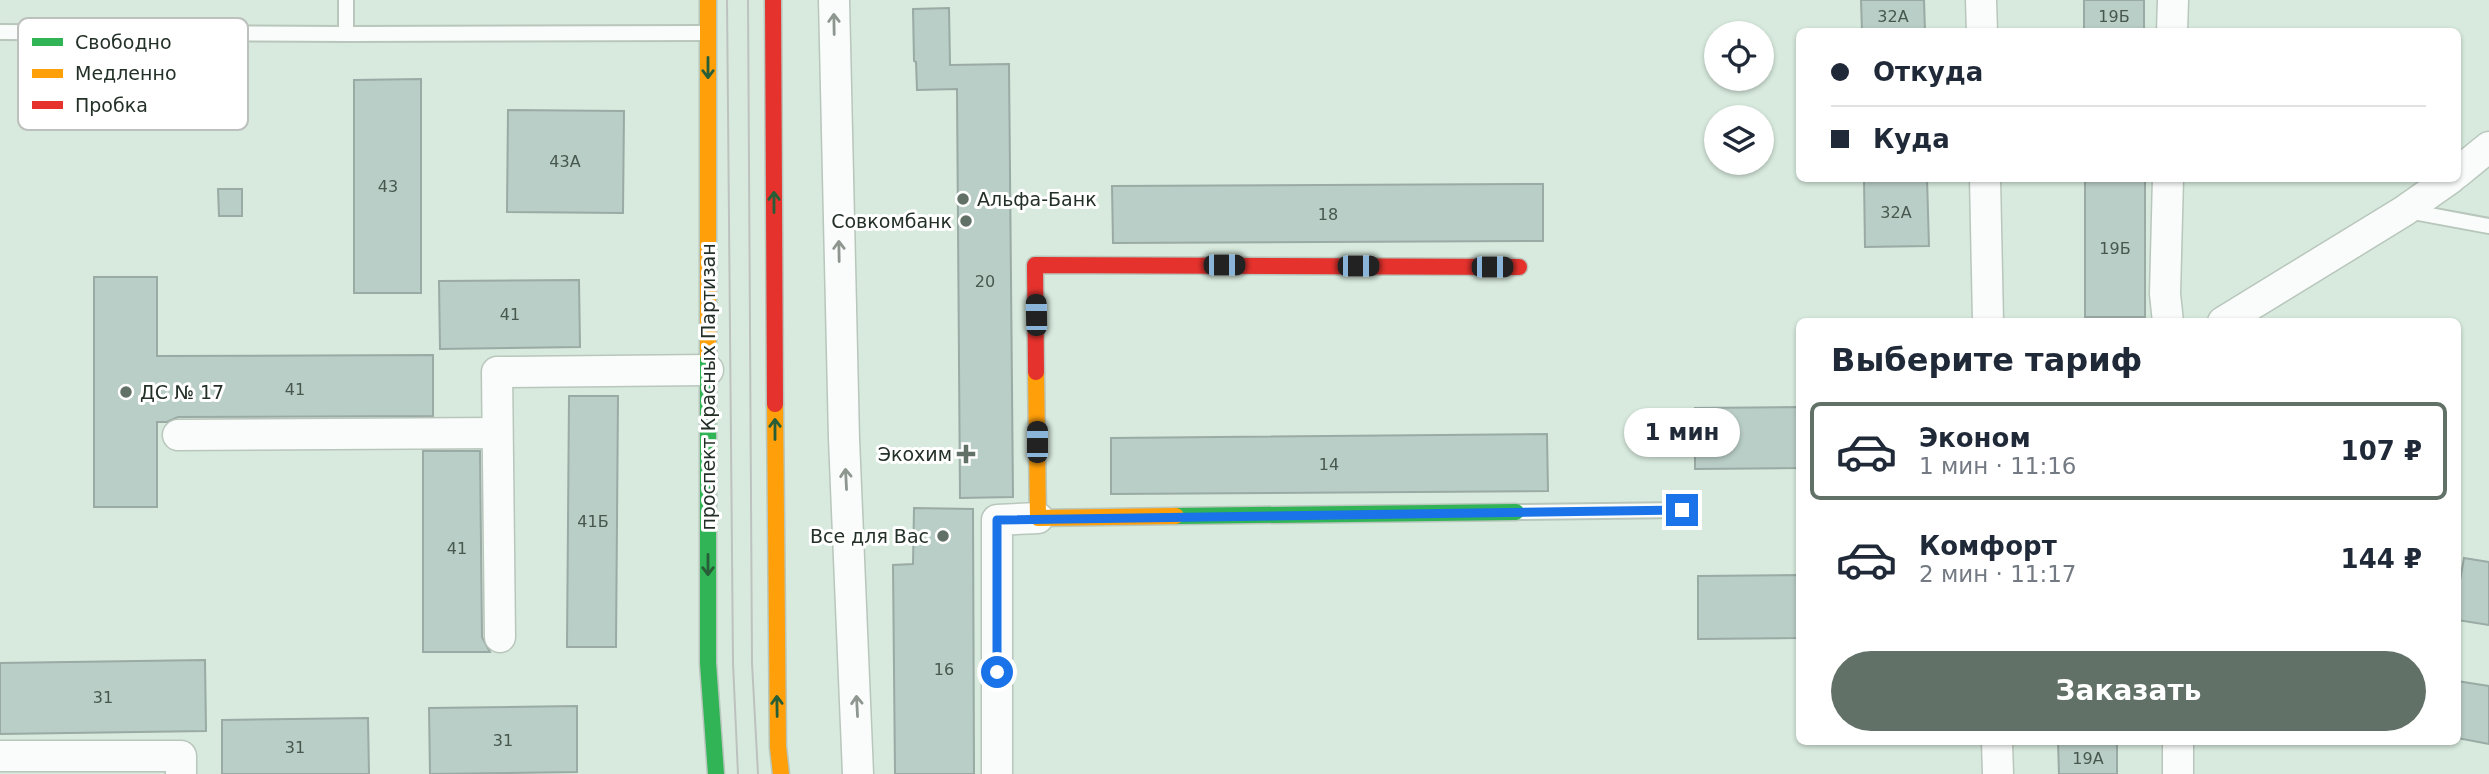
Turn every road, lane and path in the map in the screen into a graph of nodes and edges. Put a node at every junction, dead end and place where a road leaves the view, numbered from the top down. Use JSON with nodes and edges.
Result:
{"nodes":[{"id":1,"x":346,"y":0,"type":"edge"},
{"id":2,"x":708,"y":0,"type":"edge"},
{"id":3,"x":773,"y":0,"type":"edge"},
{"id":4,"x":834,"y":0,"type":"edge"},
{"id":5,"x":1981,"y":0,"type":"edge"},
{"id":6,"x":2173,"y":0,"type":"edge"},
{"id":7,"x":1982,"y":28,"type":"edge"},
{"id":8,"x":2172,"y":28,"type":"edge"},
{"id":9,"x":0,"y":32,"type":"edge"},
{"id":10,"x":18,"y":32,"type":"edge"},
{"id":11,"x":248,"y":33,"type":"edge"},
{"id":12,"x":709,"y":33,"type":"junction"},
{"id":13,"x":346,"y":34,"type":"junction"},
{"id":14,"x":2489,"y":147,"type":"edge"},
{"id":15,"x":2461,"y":170,"type":"edge"},
{"id":16,"x":1985,"y":182,"type":"edge"},
{"id":17,"x":2168,"y":182,"type":"edge"},
{"id":18,"x":2445,"y":182,"type":"edge"},
{"id":19,"x":2404,"y":211,"type":"junction"},
{"id":20,"x":2489,"y":226,"type":"edge"},
{"id":21,"x":1519,"y":267,"type":"dead end"},
{"id":22,"x":1988,"y":318,"type":"edge"},
{"id":23,"x":2168,"y":318,"type":"edge"},
{"id":24,"x":2230,"y":318,"type":"edge"},
{"id":25,"x":708,"y":370,"type":"junction"},
{"id":26,"x":497,"y":433,"type":"junction"},
{"id":27,"x":178,"y":435,"type":"dead end"},
{"id":28,"x":1682,"y":510,"type":"dead end"},
{"id":29,"x":1517,"y":512,"type":"joint"},
{"id":30,"x":1038,"y":518,"type":"junction"},
{"id":31,"x":500,"y":638,"type":"dead end"},
{"id":32,"x":1997,"y":745,"type":"edge"},
{"id":33,"x":2178,"y":745,"type":"edge"},
{"id":34,"x":0,"y":755,"type":"edge"},
{"id":35,"x":181,"y":774,"type":"edge"},
{"id":36,"x":716,"y":774,"type":"edge"},
{"id":37,"x":781,"y":774,"type":"edge"},
{"id":38,"x":858,"y":774,"type":"edge"},
{"id":39,"x":997,"y":774,"type":"edge"},
{"id":40,"x":1998,"y":774,"type":"edge"},
{"id":41,"x":2178,"y":774,"type":"edge"}],
"edges":[{"from":1,"to":13,"type":"lane"},
{"from":2,"to":12,"type":"main road","name":"проспект Красных Партизан"},
{"from":37,"to":3,"type":"main road","one_way":true},
{"from":38,"to":4,"type":"street","one_way":true},
{"from":5,"to":7,"type":"street"},
{"from":6,"to":8,"type":"street"},
{"from":9,"to":10,"type":"lane"},
{"from":11,"to":13,"type":"lane"},
{"from":12,"to":13,"type":"lane"},
{"from":12,"to":25,"type":"main road","name":"проспект Красных Партизан","one_way":true},
{"from":14,"to":15,"type":"street"},
{"from":16,"to":22,"type":"street"},
{"from":17,"to":23,"type":"street"},
{"from":18,"to":19,"type":"street"},
{"from":19,"to":20,"type":"lane"},
{"from":19,"to":24,"type":"street"},
{"from":21,"to":30,"type":"main road"},
{"from":25,"to":26,"type":"street"},
{"from":25,"to":36,"type":"main road","name":"проспект Красных Партизан","one_way":true},
{"from":26,"to":27,"type":"street"},
{"from":26,"to":31,"type":"street"},
{"from":28,"to":29,"type":"lane"},
{"from":29,"to":30,"type":"main road"},
{"from":30,"to":39,"type":"street"},
{"from":32,"to":40,"type":"street"},
{"from":33,"to":41,"type":"street"},
{"from":34,"to":35,"type":"street"}]}
